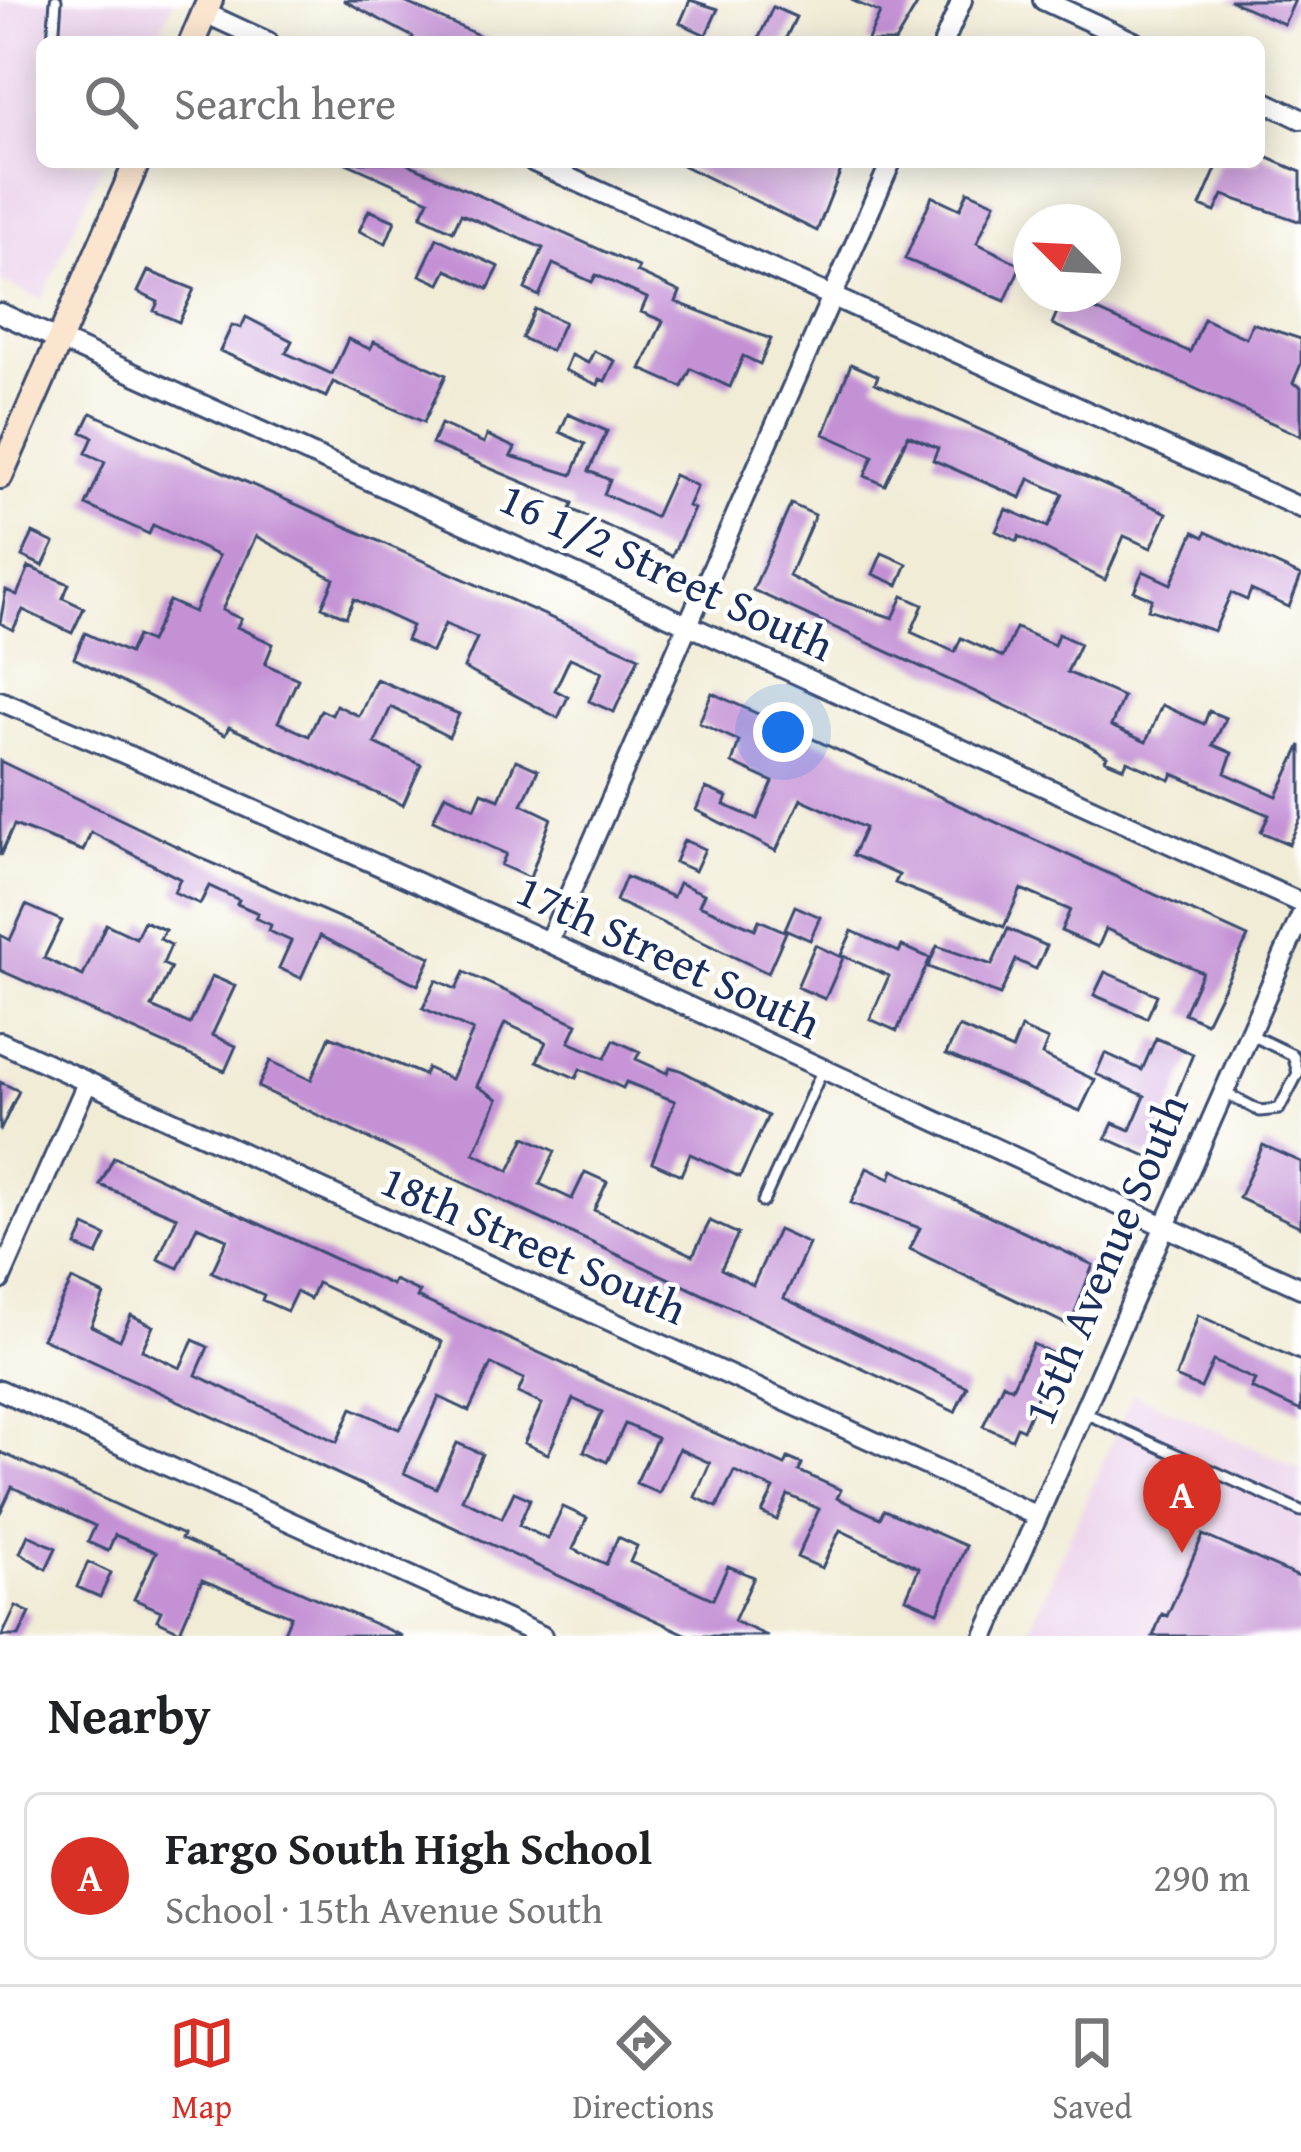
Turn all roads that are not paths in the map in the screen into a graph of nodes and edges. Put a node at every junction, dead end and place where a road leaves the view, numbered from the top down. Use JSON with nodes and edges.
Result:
{"nodes":[{"id":1,"x":56,"y":0,"type":"edge"},
{"id":2,"x":962,"y":0,"type":"edge"},
{"id":3,"x":1043,"y":0,"type":"edge"},
{"id":4,"x":208,"y":7,"type":"edge"},
{"id":5,"x":53,"y":36,"type":"edge"},
{"id":6,"x":195,"y":36,"type":"edge"},
{"id":7,"x":258,"y":36,"type":"edge"},
{"id":8,"x":947,"y":36,"type":"edge"},
{"id":9,"x":1121,"y":36,"type":"edge"},
{"id":10,"x":1265,"y":102,"type":"edge"},
{"id":11,"x":1301,"y":118,"type":"edge"},
{"id":12,"x":134,"y":168,"type":"edge"},
{"id":13,"x":547,"y":168,"type":"edge"},
{"id":14,"x":888,"y":168,"type":"edge"},
{"id":15,"x":832,"y":295,"type":"junction"},
{"id":16,"x":0,"y":313,"type":"edge"},
{"id":17,"x":60,"y":340,"type":"junction"},
{"id":18,"x":0,"y":476,"type":"edge"},
{"id":19,"x":1301,"y":508,"type":"edge"},
{"id":20,"x":686,"y":623,"type":"junction"},
{"id":21,"x":0,"y":701,"type":"edge"},
{"id":22,"x":1301,"y":903,"type":"edge"},
{"id":23,"x":1301,"y":916,"type":"edge"},
{"id":24,"x":549,"y":941,"type":"junction"},
{"id":25,"x":1249,"y":1034,"type":"junction"},
{"id":26,"x":0,"y":1042,"type":"edge"},
{"id":27,"x":822,"y":1071,"type":"junction"},
{"id":28,"x":87,"y":1083,"type":"junction"},
{"id":29,"x":1220,"y":1090,"type":"junction"},
{"id":30,"x":764,"y":1202,"type":"dead end"},
{"id":31,"x":1163,"y":1226,"type":"junction"},
{"id":32,"x":0,"y":1280,"type":"edge"},
{"id":33,"x":1301,"y":1288,"type":"edge"},
{"id":34,"x":0,"y":1390,"type":"edge"},
{"id":35,"x":1080,"y":1411,"type":"junction"},
{"id":36,"x":1301,"y":1511,"type":"edge"},
{"id":37,"x":1037,"y":1516,"type":"junction"},
{"id":38,"x":542,"y":1636,"type":"edge"},
{"id":39,"x":985,"y":1636,"type":"edge"}],
"edges":[{"from":1,"to":5,"type":"lane"},
{"from":2,"to":8,"type":"street"},
{"from":3,"to":9,"type":"street"},
{"from":4,"to":6,"type":"main road"},
{"from":4,"to":7,"type":"street"},
{"from":10,"to":11,"type":"street"},
{"from":12,"to":17,"type":"main road"},
{"from":13,"to":15,"type":"street"},
{"from":14,"to":15,"type":"street"},
{"from":15,"to":19,"type":"street"},
{"from":15,"to":20,"type":"street"},
{"from":16,"to":17,"type":"street","name":"16 1/2 Street South"},
{"from":17,"to":18,"type":"main road"},
{"from":17,"to":20,"type":"street","name":"16 1/2 Street South"},
{"from":20,"to":22,"type":"street","name":"16 1/2 Street South"},
{"from":20,"to":24,"type":"street"},
{"from":21,"to":24,"type":"street","name":"17th Street South"},
{"from":23,"to":25,"type":"street","name":"15th Avenue South"},
{"from":24,"to":27,"type":"street","name":"17th Street South"},
{"from":25,"to":29,"type":"street","name":"15th Avenue South"},
{"from":25,"to":29,"type":"lane"},
{"from":26,"to":28,"type":"street","name":"18th Street South"},
{"from":27,"to":30,"type":"lane"},
{"from":27,"to":31,"type":"street","name":"17th Street South"},
{"from":28,"to":32,"type":"street"},
{"from":28,"to":37,"type":"street","name":"18th Street South"},
{"from":29,"to":31,"type":"street","name":"15th Avenue South"},
{"from":31,"to":33,"type":"street","name":"17th Street South"},
{"from":31,"to":35,"type":"street","name":"15th Avenue South"},
{"from":34,"to":38,"type":"street"},
{"from":35,"to":36,"type":"lane"},
{"from":35,"to":37,"type":"street","name":"15th Avenue South"},
{"from":37,"to":39,"type":"street","name":"15th Avenue South"}]}
